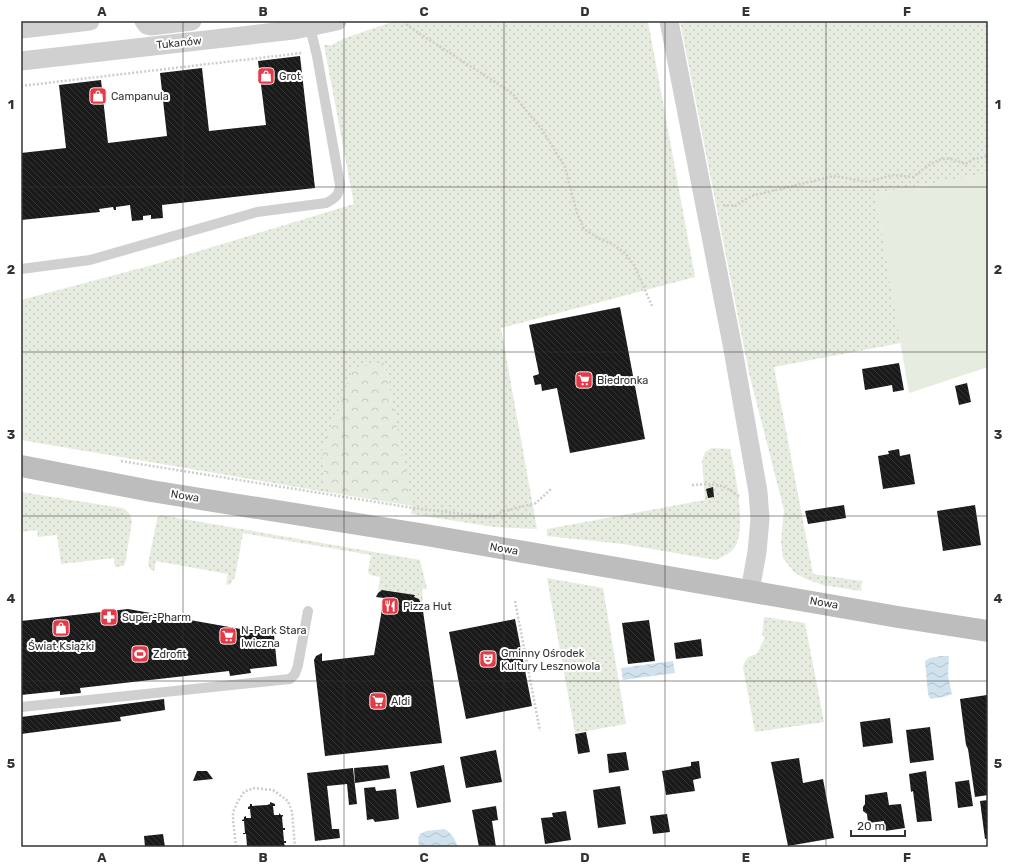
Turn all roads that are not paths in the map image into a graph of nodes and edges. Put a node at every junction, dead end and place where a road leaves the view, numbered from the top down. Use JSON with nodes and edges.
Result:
{"nodes":[{"id":1,"x":90,"y":21,"type":"edge"},
{"id":2,"x":144,"y":21,"type":"edge"},
{"id":3,"x":192,"y":21,"type":"edge"},
{"id":4,"x":337,"y":21,"type":"edge"},
{"id":5,"x":669,"y":21,"type":"edge"},
{"id":6,"x":46,"y":24,"type":"edge"},
{"id":7,"x":299,"y":26,"type":"edge"},
{"id":8,"x":21,"y":29,"type":"edge"},
{"id":9,"x":21,"y":61,"type":"edge"},
{"id":10,"x":21,"y":269,"type":"edge"},
{"id":11,"x":21,"y":466,"type":"edge"},
{"id":12,"x":750,"y":592,"type":"junction"},
{"id":13,"x":308,"y":611,"type":"dead end"},
{"id":14,"x":988,"y":630,"type":"edge"},
{"id":15,"x":21,"y":707,"type":"edge"}],
"edges":[{"from":1,"to":6,"type":"street"},
{"from":2,"to":3,"type":"street","name":"Tukanów"},
{"from":4,"to":7,"type":"street","name":"Tukanów"},
{"from":5,"to":12,"type":"street"},
{"from":6,"to":8,"type":"street"},
{"from":7,"to":9,"type":"street","name":"Tukanów"},
{"from":7,"to":10,"type":"lane"},
{"from":11,"to":12,"type":"main road","name":"Nowa"},
{"from":12,"to":14,"type":"main road","name":"Nowa"},
{"from":13,"to":15,"type":"lane"}]}
